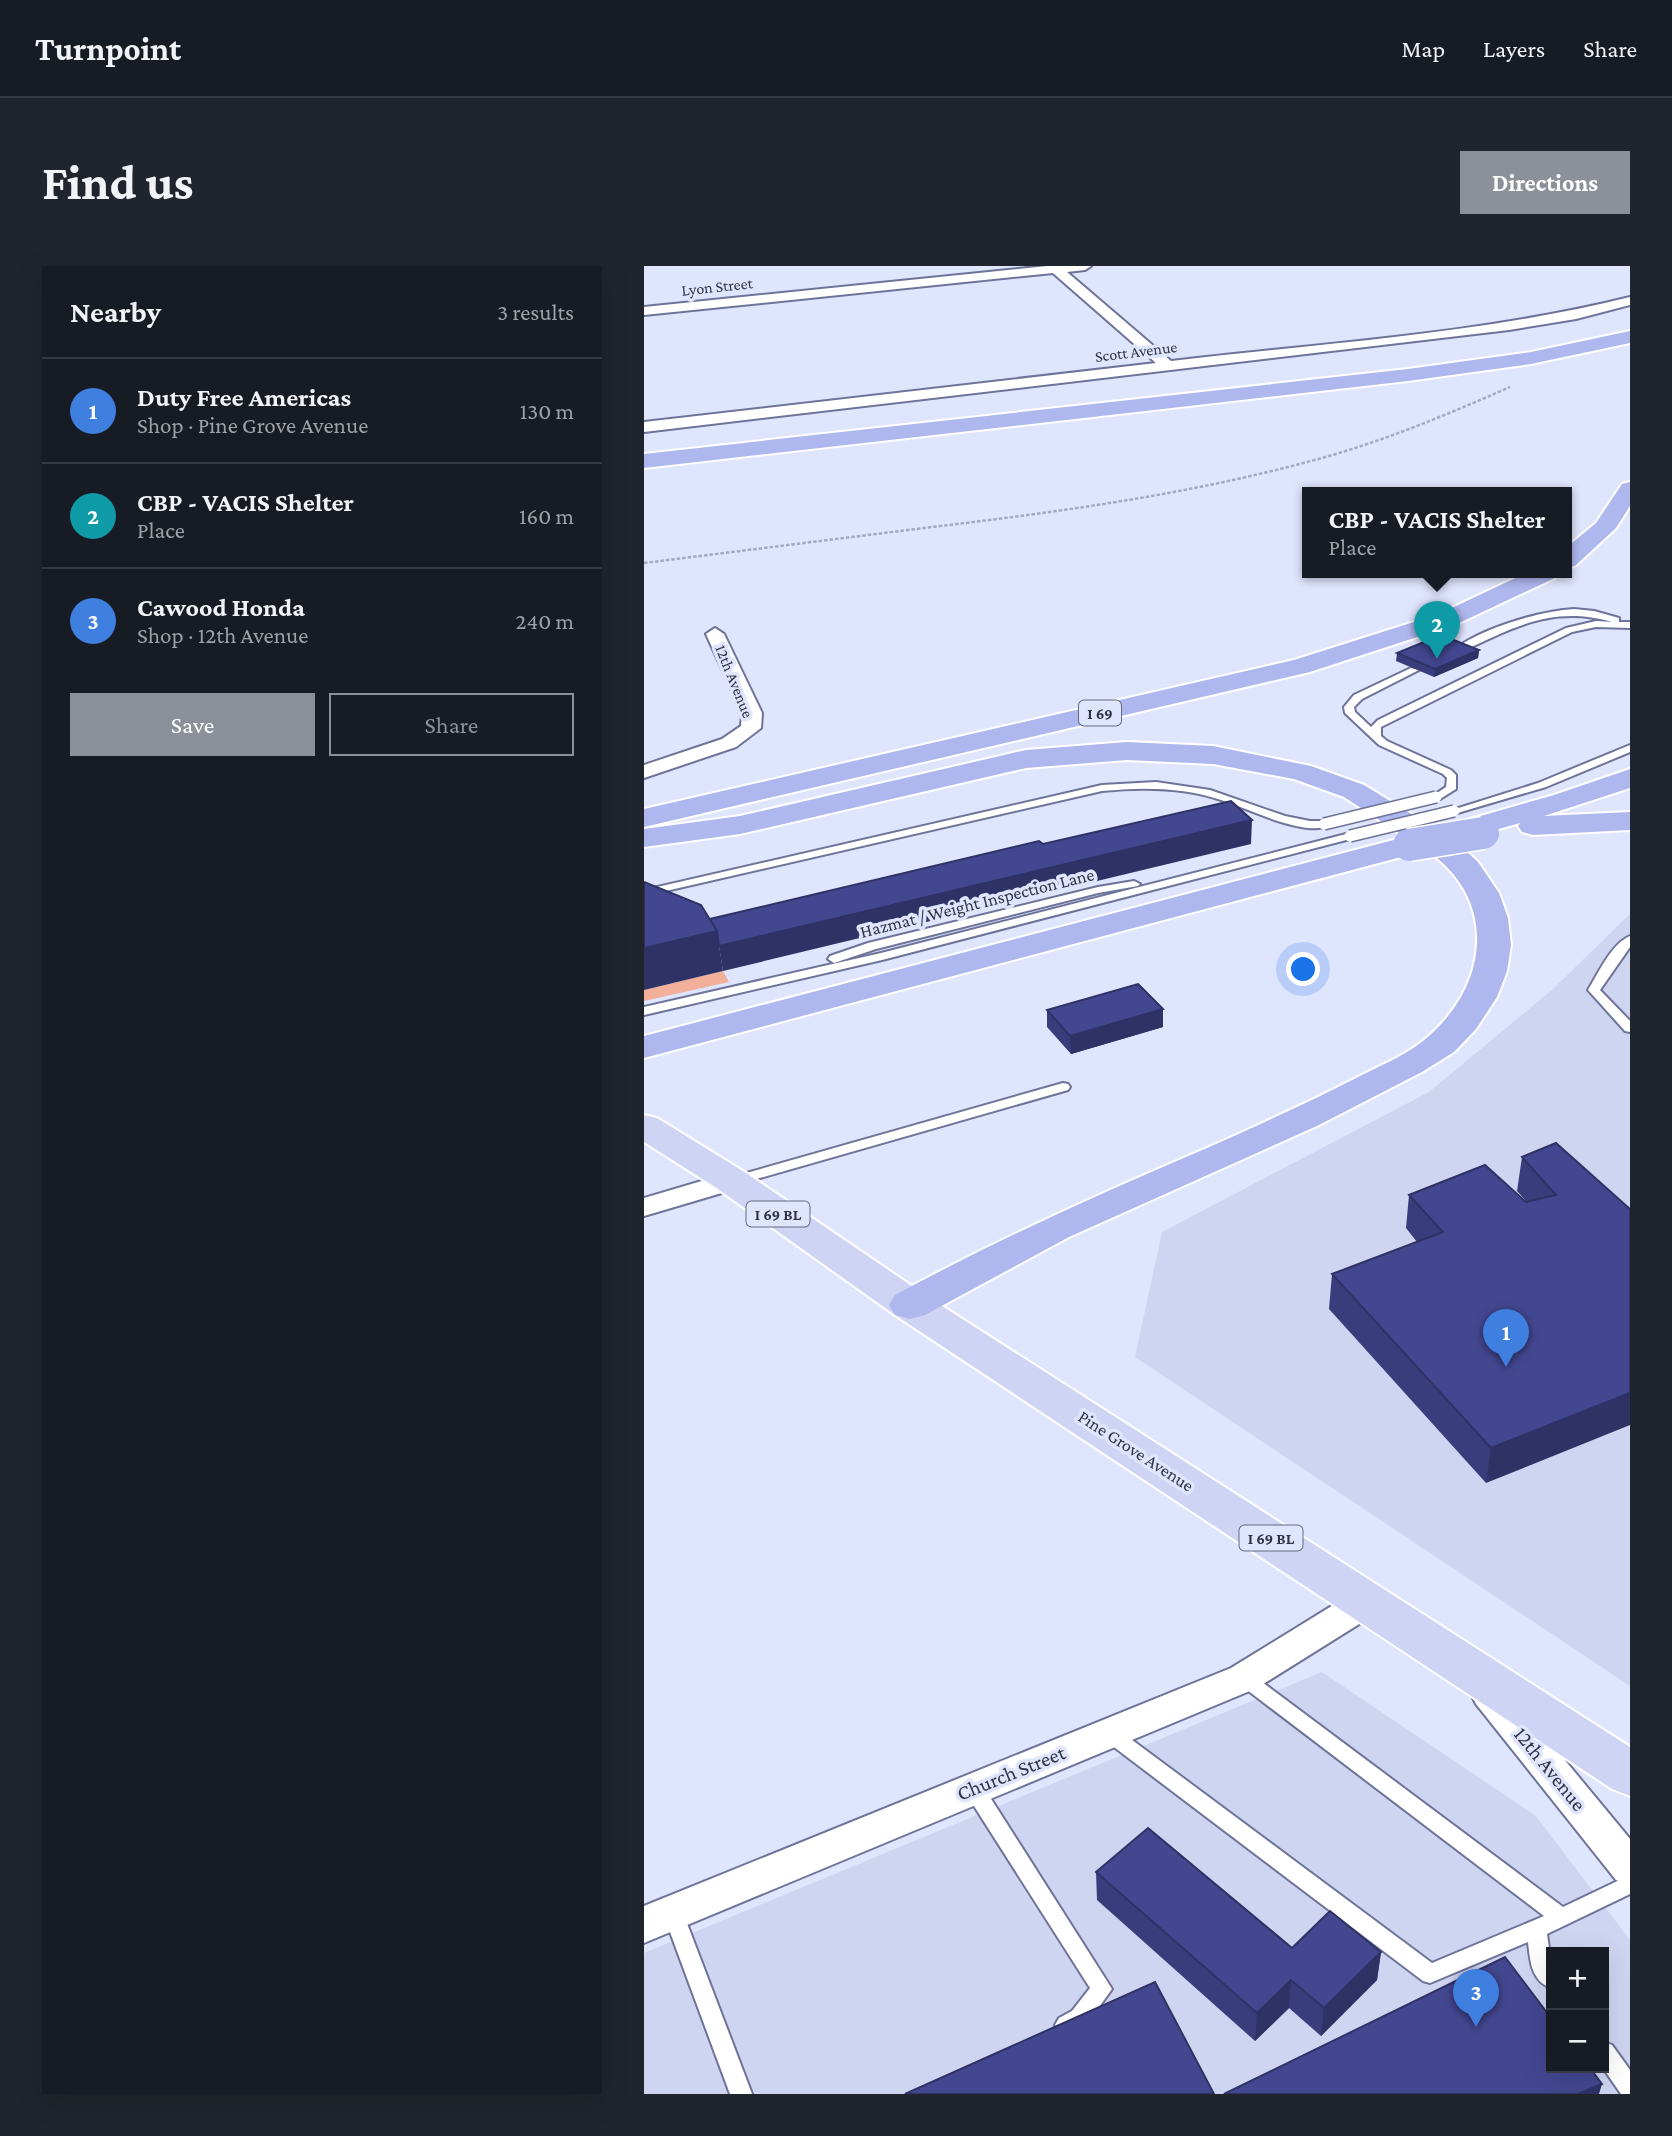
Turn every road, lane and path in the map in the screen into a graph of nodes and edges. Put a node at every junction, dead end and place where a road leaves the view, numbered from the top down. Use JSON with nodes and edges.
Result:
{"nodes":[{"id":1,"x":1085,"y":266,"type":"edge"},
{"id":2,"x":1055,"y":267,"type":"edge"},
{"id":3,"x":1630,"y":301,"type":"edge"},
{"id":4,"x":644,"y":311,"type":"edge"},
{"id":5,"x":1630,"y":337,"type":"edge"},
{"id":6,"x":1167,"y":365,"type":"junction"},
{"id":7,"x":1515,"y":384,"type":"dead end"},
{"id":8,"x":644,"y":426,"type":"edge"},
{"id":9,"x":644,"y":461,"type":"edge"},
{"id":10,"x":1630,"y":489,"type":"edge"},
{"id":11,"x":1572,"y":556,"type":"edge"},
{"id":12,"x":644,"y":563,"type":"edge"},
{"id":13,"x":1535,"y":578,"type":"edge"},
{"id":14,"x":1630,"y":625,"type":"edge"},
{"id":15,"x":715,"y":634,"type":"dead end"},
{"id":16,"x":1460,"y":649,"type":"edge"},
{"id":17,"x":1414,"y":670,"type":"edge"},
{"id":18,"x":1376,"y":737,"type":"junction"},
{"id":19,"x":1630,"y":748,"type":"edge"},
{"id":20,"x":644,"y":772,"type":"edge"},
{"id":21,"x":1630,"y":778,"type":"edge"},
{"id":22,"x":1279,"y":817,"type":"junction"},
{"id":23,"x":644,"y":818,"type":"edge"},
{"id":24,"x":1630,"y":821,"type":"edge"},
{"id":25,"x":1470,"y":823,"type":"junction"},
{"id":26,"x":644,"y":838,"type":"edge"},
{"id":27,"x":1362,"y":845,"type":"junction"},
{"id":28,"x":1280,"y":854,"type":"junction"},
{"id":29,"x":644,"y":893,"type":"edge"},
{"id":30,"x":1630,"y":940,"type":"edge"},
{"id":31,"x":644,"y":1012,"type":"edge"},
{"id":32,"x":1630,"y":1028,"type":"edge"},
{"id":33,"x":648,"y":1045,"type":"edge"},
{"id":34,"x":1063,"y":1087,"type":"dead end"},
{"id":35,"x":644,"y":1126,"type":"edge"},
{"id":36,"x":732,"y":1181,"type":"junction"},
{"id":37,"x":644,"y":1207,"type":"edge"},
{"id":38,"x":910,"y":1305,"type":"junction"},
{"id":39,"x":1368,"y":1601,"type":"junction"},
{"id":40,"x":1470,"y":1670,"type":"junction"},
{"id":41,"x":1244,"y":1678,"type":"junction"},
{"id":42,"x":1109,"y":1733,"type":"junction"},
{"id":43,"x":1630,"y":1774,"type":"edge"},
{"id":44,"x":974,"y":1788,"type":"junction"},
{"id":45,"x":1630,"y":1868,"type":"edge"},
{"id":46,"x":1630,"y":1884,"type":"edge"},
{"id":47,"x":1561,"y":1917,"type":"junction"},
{"id":48,"x":659,"y":1919,"type":"edge"},
{"id":49,"x":1536,"y":1929,"type":"junction"},
{"id":50,"x":1546,"y":1972,"type":"edge"},
{"id":51,"x":1044,"y":2036,"type":"edge"},
{"id":52,"x":1609,"y":2059,"type":"edge"},
{"id":53,"x":1630,"y":2088,"type":"edge"},
{"id":54,"x":741,"y":2094,"type":"edge"}],
"edges":[{"from":1,"to":2,"type":"street","name":"Lyon Street"},
{"from":2,"to":4,"type":"street","name":"Lyon Street"},
{"from":2,"to":6,"type":"street"},
{"from":3,"to":6,"type":"street","name":"Scott Avenue"},
{"from":5,"to":9,"type":"highway"},
{"from":6,"to":8,"type":"street","name":"Scott Avenue"},
{"from":7,"to":12,"type":"path"},
{"from":10,"to":11,"type":"highway"},
{"from":13,"to":23,"type":"highway","number":"I 69"},
{"from":14,"to":16,"type":"lane"},
{"from":14,"to":18,"type":"lane"},
{"from":15,"to":20,"type":"street","name":"12th Avenue"},
{"from":17,"to":18,"type":"lane"},
{"from":18,"to":22,"type":"lane","bridge":true},
{"from":19,"to":25,"type":"lane"},
{"from":21,"to":25,"type":"highway"},
{"from":22,"to":28,"type":"lane"},
{"from":22,"to":29,"type":"lane"},
{"from":24,"to":25,"type":"highway"},
{"from":25,"to":27,"type":"lane","bridge":true},
{"from":25,"to":27,"type":"highway","bridge":true},
{"from":26,"to":38,"type":"highway"},
{"from":27,"to":28,"type":"lane"},
{"from":27,"to":33,"type":"highway"},
{"from":28,"to":31,"type":"lane"},
{"from":30,"to":32,"type":"lane"},
{"from":34,"to":36,"type":"lane"},
{"from":35,"to":36,"type":"main road","name":"Pine Grove Avenue","number":"I 69 BL"},
{"from":36,"to":37,"type":"street"},
{"from":36,"to":38,"type":"main road","name":"Pine Grove Avenue","number":"I 69 BL"},
{"from":38,"to":39,"type":"main road","name":"Pine Grove Avenue","number":"I 69 BL"},
{"from":39,"to":40,"type":"main road","name":"Pine Grove Avenue","number":"I 69 BL"},
{"from":39,"to":41,"type":"street","name":"Church Street"},
{"from":40,"to":43,"type":"main road","name":"Pine Grove Avenue","number":"I 69 BL"},
{"from":40,"to":45,"type":"street","name":"12th Avenue"},
{"from":41,"to":42,"type":"street","name":"Church Street"},
{"from":41,"to":47,"type":"lane"},
{"from":42,"to":44,"type":"street","name":"Church Street"},
{"from":42,"to":49,"type":"lane"},
{"from":44,"to":48,"type":"street","name":"Church Street"},
{"from":44,"to":51,"type":"lane"},
{"from":46,"to":47,"type":"lane"},
{"from":47,"to":49,"type":"lane"},
{"from":48,"to":54,"type":"lane"},
{"from":49,"to":50,"type":"lane"},
{"from":52,"to":53,"type":"lane"}]}
